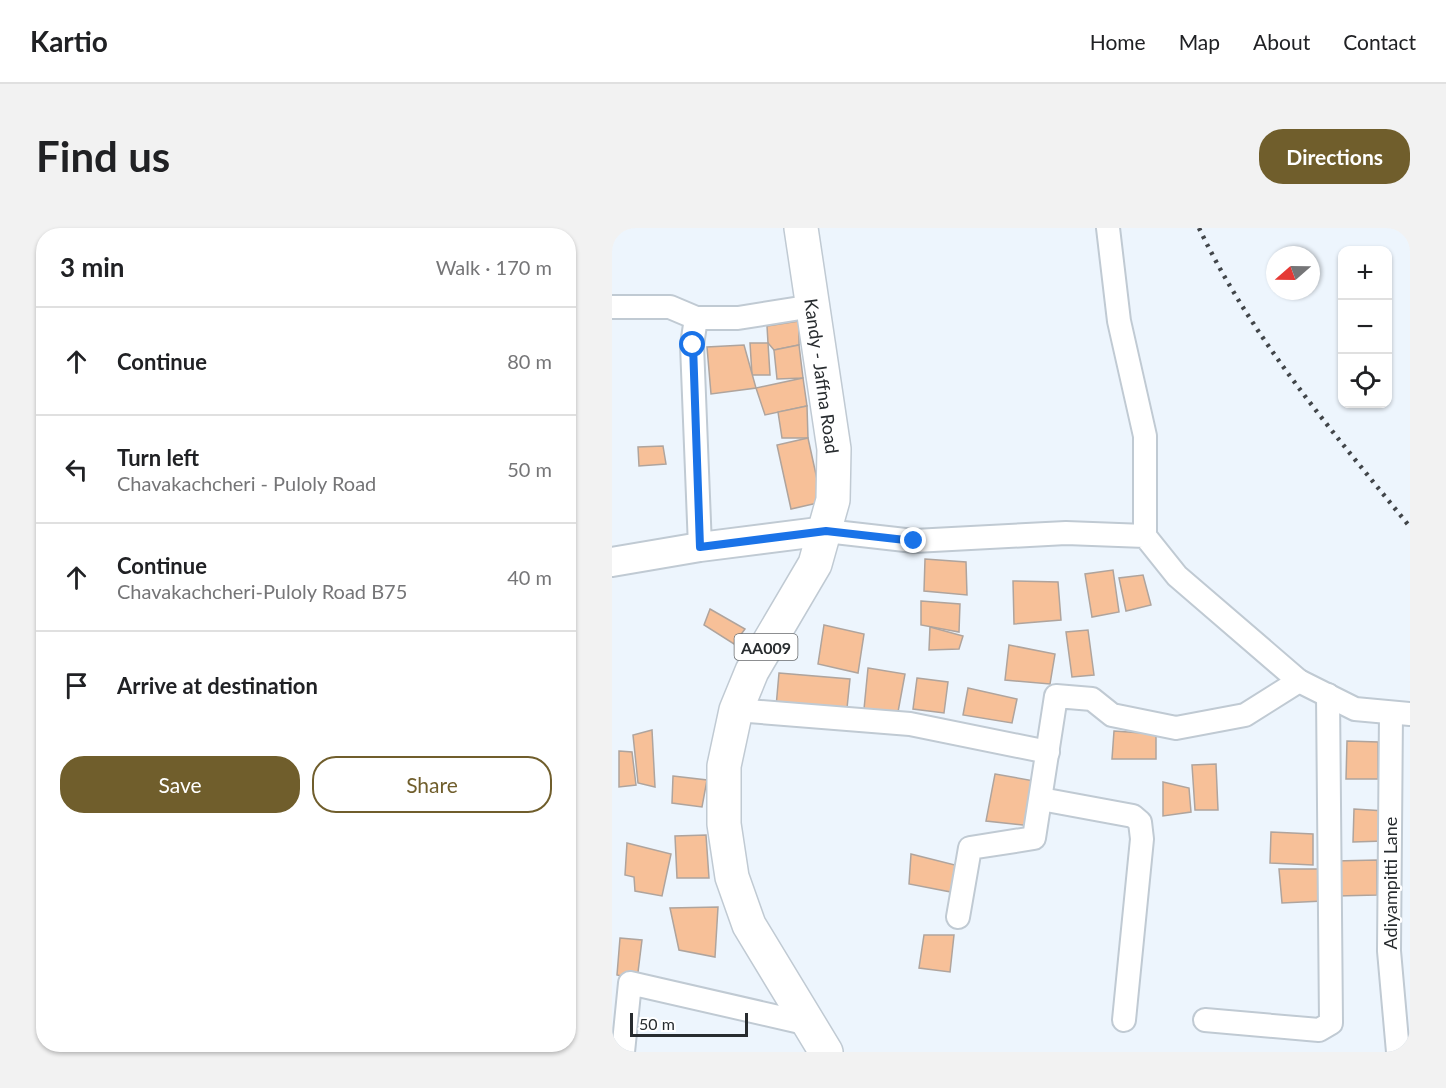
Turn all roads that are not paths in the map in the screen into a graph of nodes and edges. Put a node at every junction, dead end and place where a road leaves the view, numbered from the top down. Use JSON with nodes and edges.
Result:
{"nodes":[{"id":1,"x":801,"y":228,"type":"edge"},
{"id":2,"x":1108,"y":228,"type":"edge"},
{"id":3,"x":813,"y":306,"type":"junction"},
{"id":4,"x":612,"y":307,"type":"edge"},
{"id":5,"x":696,"y":318,"type":"junction"},
{"id":6,"x":826,"y":531,"type":"junction"},
{"id":7,"x":1145,"y":536,"type":"junction"},
{"id":8,"x":700,"y":547,"type":"junction"},
{"id":9,"x":612,"y":562,"type":"edge"},
{"id":10,"x":1299,"y":681,"type":"junction"},
{"id":11,"x":1328,"y":695,"type":"junction"},
{"id":12,"x":736,"y":710,"type":"junction"},
{"id":13,"x":1401,"y":713,"type":"edge"},
{"id":14,"x":1048,"y":752,"type":"junction"},
{"id":15,"x":1041,"y":800,"type":"junction"},
{"id":16,"x":958,"y":917,"type":"dead end"},
{"id":17,"x":1124,"y":1020,"type":"dead end"},
{"id":18,"x":1205,"y":1020,"type":"dead end"},
{"id":19,"x":809,"y":1024,"type":"junction"},
{"id":20,"x":623,"y":1052,"type":"edge"},
{"id":21,"x":826,"y":1052,"type":"edge"},
{"id":22,"x":1398,"y":1052,"type":"edge"},
{"id":23,"x":1410,"y":1052,"type":"edge"}],
"edges":[{"from":1,"to":3,"type":"highway","name":"Kandy - Jaffna Road","number":"AA009"},
{"from":2,"to":7,"type":"street"},
{"from":3,"to":5,"type":"street"},
{"from":3,"to":6,"type":"highway","name":"Kandy - Jaffna Road","number":"AA009"},
{"from":4,"to":5,"type":"street"},
{"from":5,"to":8,"type":"street"},
{"from":6,"to":7,"type":"street"},
{"from":6,"to":8,"type":"main road"},
{"from":6,"to":12,"type":"highway","name":"Kandy - Jaffna Road","number":"AA009"},
{"from":7,"to":10,"type":"street"},
{"from":8,"to":9,"type":"main road"},
{"from":10,"to":11,"type":"street"},
{"from":10,"to":14,"type":"street"},
{"from":11,"to":13,"type":"street"},
{"from":11,"to":18,"type":"street"},
{"from":12,"to":14,"type":"street"},
{"from":12,"to":19,"type":"highway","name":"Kandy - Jaffna Road","number":"AA009"},
{"from":13,"to":22,"type":"street","name":"Adiyampitti Lane"},
{"from":14,"to":15,"type":"street"},
{"from":15,"to":16,"type":"street"},
{"from":15,"to":17,"type":"street"},
{"from":19,"to":20,"type":"street"},
{"from":19,"to":21,"type":"highway","name":"Kandy - Jaffna Road","number":"AA009"},
{"from":22,"to":23,"type":"street"}]}
